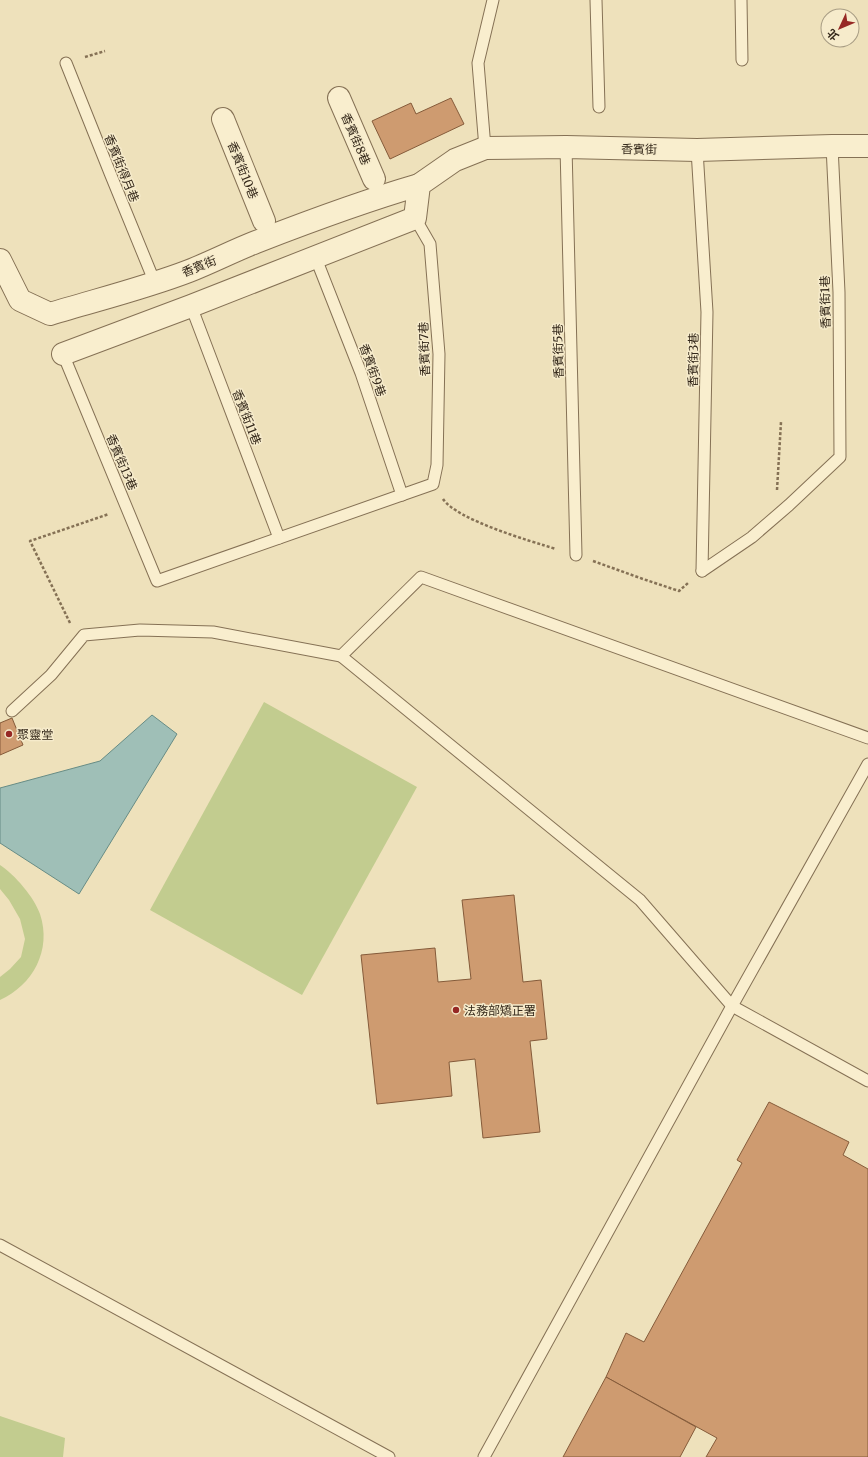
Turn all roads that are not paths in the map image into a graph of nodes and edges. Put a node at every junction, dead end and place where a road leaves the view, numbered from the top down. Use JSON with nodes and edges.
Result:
{"nodes":[{"id":1,"x":493,"y":0,"type":"edge"},
{"id":2,"x":596,"y":0,"type":"edge"},
{"id":3,"x":741,"y":0,"type":"edge"},
{"id":4,"x":742,"y":60,"type":"dead end"},
{"id":5,"x":66,"y":63,"type":"dead end"},
{"id":6,"x":339,"y":98,"type":"dead end"},
{"id":7,"x":599,"y":107,"type":"dead end"},
{"id":8,"x":223,"y":119,"type":"dead end"},
{"id":9,"x":832,"y":146,"type":"junction"},
{"id":10,"x":868,"y":146,"type":"edge"},
{"id":11,"x":566,"y":147,"type":"junction"},
{"id":12,"x":485,"y":148,"type":"junction"},
{"id":13,"x":697,"y":150,"type":"junction"},
{"id":14,"x":374,"y":179,"type":"dead end"},
{"id":15,"x":419,"y":185,"type":"junction"},
{"id":16,"x":415,"y":218,"type":"junction"},
{"id":17,"x":264,"y":221,"type":"dead end"},
{"id":18,"x":315,"y":256,"type":"junction"},
{"id":19,"x":0,"y":260,"type":"edge"},
{"id":20,"x":155,"y":283,"type":"junction"},
{"id":21,"x":191,"y":306,"type":"junction"},
{"id":22,"x":63,"y":354,"type":"joint"},
{"id":23,"x":402,"y":495,"type":"junction"},
{"id":24,"x":776,"y":516,"type":"joint"},
{"id":25,"x":279,"y":538,"type":"junction"},
{"id":26,"x":576,"y":555,"type":"road end"},
{"id":27,"x":341,"y":656,"type":"junction"},
{"id":28,"x":12,"y":712,"type":"dead end"},
{"id":29,"x":868,"y":738,"type":"edge"},
{"id":30,"x":868,"y":764,"type":"edge"},
{"id":31,"x":732,"y":1006,"type":"junction"},
{"id":32,"x":868,"y":1081,"type":"edge"},
{"id":33,"x":0,"y":1244,"type":"edge"},
{"id":34,"x":389,"y":1457,"type":"edge"},
{"id":35,"x":484,"y":1457,"type":"edge"}],
"edges":[{"from":1,"to":12,"type":"lane"},
{"from":2,"to":7,"type":"lane"},
{"from":3,"to":4,"type":"lane"},
{"from":5,"to":20,"type":"lane","name":"香賓街得月巷"},
{"from":6,"to":14,"type":"street","name":"香賓街8巷"},
{"from":8,"to":17,"type":"street","name":"香賓街10巷"},
{"from":9,"to":10,"type":"street","name":"香賓街"},
{"from":9,"to":13,"type":"street","name":"香賓街"},
{"from":9,"to":24,"type":"lane","name":"香賓街1巷"},
{"from":11,"to":12,"type":"street","name":"香賓街"},
{"from":11,"to":13,"type":"street","name":"香賓街"},
{"from":11,"to":26,"type":"lane","name":"香賓街5巷"},
{"from":12,"to":15,"type":"street","name":"香賓街"},
{"from":13,"to":24,"type":"lane","name":"香賓街3巷"},
{"from":15,"to":16,"type":"street"},
{"from":15,"to":20,"type":"street","name":"香賓街"},
{"from":16,"to":18,"type":"street"},
{"from":16,"to":23,"type":"lane","name":"香賓街7巷"},
{"from":18,"to":21,"type":"street"},
{"from":18,"to":23,"type":"lane","name":"香賓街9巷"},
{"from":19,"to":20,"type":"street","name":"香賓街"},
{"from":21,"to":22,"type":"street"},
{"from":21,"to":25,"type":"lane","name":"香賓街11巷"},
{"from":22,"to":25,"type":"lane","name":"香賓街13巷"},
{"from":23,"to":25,"type":"lane"},
{"from":27,"to":28,"type":"lane"},
{"from":27,"to":29,"type":"lane"},
{"from":27,"to":31,"type":"lane"},
{"from":30,"to":31,"type":"lane"},
{"from":31,"to":32,"type":"lane"},
{"from":31,"to":35,"type":"lane"},
{"from":33,"to":34,"type":"lane"}]}
